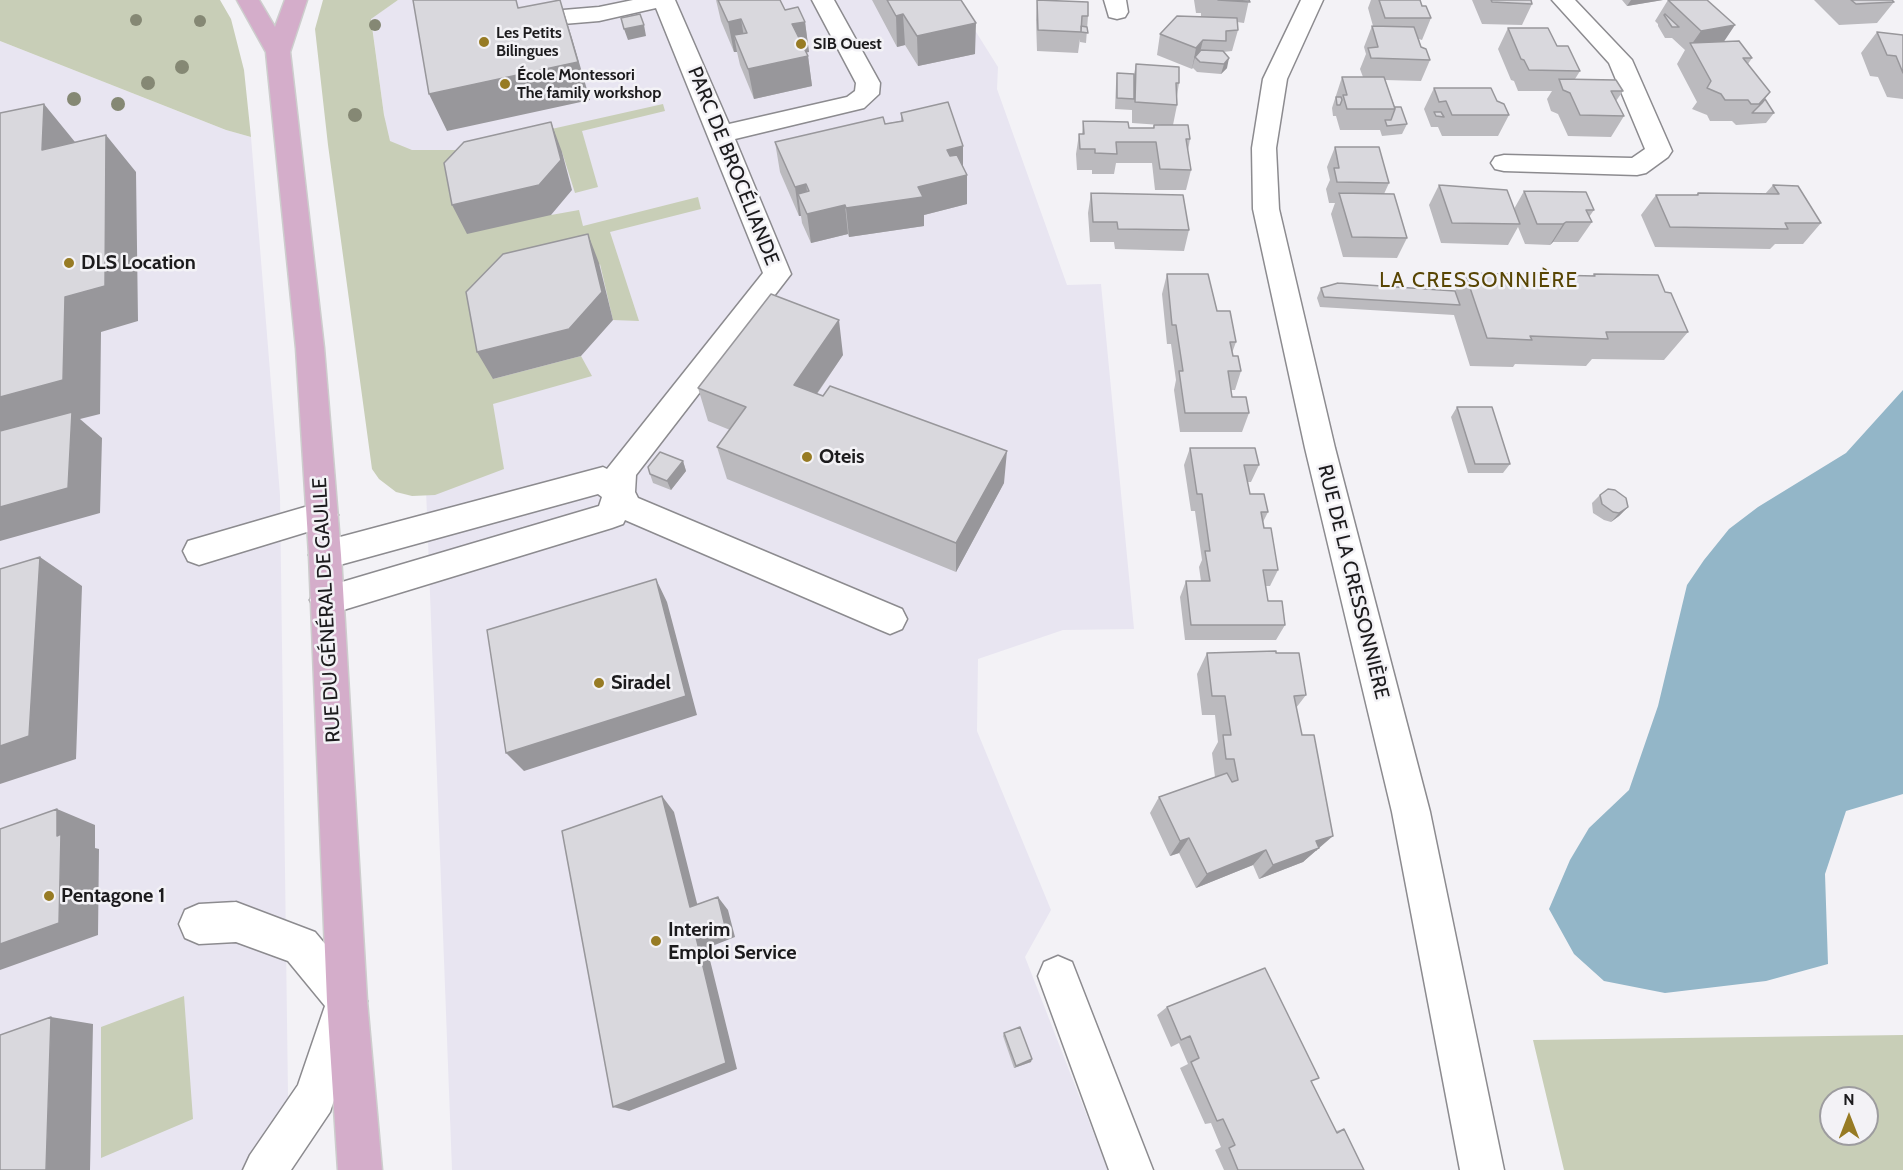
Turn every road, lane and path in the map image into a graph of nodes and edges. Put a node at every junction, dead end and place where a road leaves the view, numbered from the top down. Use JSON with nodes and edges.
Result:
{"nodes":[{"id":1,"x":248,"y":0,"type":"edge"},
{"id":2,"x":296,"y":0,"type":"edge"},
{"id":3,"x":665,"y":0,"type":"edge"},
{"id":4,"x":823,"y":0,"type":"edge"},
{"id":5,"x":1312,"y":0,"type":"edge"},
{"id":6,"x":1563,"y":0,"type":"edge"},
{"id":7,"x":563,"y":17,"type":"edge"},
{"id":8,"x":278,"y":52,"type":"junction"},
{"id":9,"x":721,"y":134,"type":"junction"},
{"id":10,"x":1504,"y":163,"type":"dead end"},
{"id":11,"x":619,"y":493,"type":"junction"},
{"id":12,"x":322,"y":515,"type":"junction"},
{"id":13,"x":199,"y":551,"type":"dead end"},
{"id":14,"x":325,"y":555,"type":"junction"},
{"id":15,"x":327,"y":600,"type":"junction"},
{"id":16,"x":890,"y":619,"type":"dead end"},
{"id":17,"x":199,"y":924,"type":"dead end"},
{"id":18,"x":1058,"y":976,"type":"dead end"},
{"id":19,"x":347,"y":1001,"type":"junction"},
{"id":20,"x":265,"y":1170,"type":"edge"},
{"id":21,"x":360,"y":1170,"type":"edge"},
{"id":22,"x":1131,"y":1170,"type":"edge"},
{"id":23,"x":1482,"y":1170,"type":"edge"}],
"edges":[{"from":1,"to":8,"type":"main road","name":"RUE DU GÉNÉRAL DE GAULLE"},
{"from":2,"to":8,"type":"main road","name":"RUE DU GÉNÉRAL DE GAULLE"},
{"from":3,"to":7,"type":"street","name":"PARC DE BROCÉLIANDE"},
{"from":3,"to":9,"type":"street","name":"PARC DE BROCÉLIANDE"},
{"from":4,"to":9,"type":"street"},
{"from":5,"to":23,"type":"street","name":"RUE DE LA CRESSONNIÈRE"},
{"from":6,"to":10,"type":"street"},
{"from":8,"to":12,"type":"main road","name":"RUE DU GÉNÉRAL DE GAULLE"},
{"from":9,"to":11,"type":"street","name":"PARC DE BROCÉLIANDE"},
{"from":11,"to":14,"type":"street"},
{"from":11,"to":15,"type":"street","name":"PARC DE BROCÉLIANDE"},
{"from":11,"to":16,"type":"street"},
{"from":12,"to":13,"type":"street"},
{"from":12,"to":14,"type":"main road","name":"RUE DU GÉNÉRAL DE GAULLE"},
{"from":14,"to":15,"type":"main road","name":"RUE DU GÉNÉRAL DE GAULLE"},
{"from":15,"to":19,"type":"main road","name":"RUE DU GÉNÉRAL DE GAULLE"},
{"from":17,"to":19,"type":"street"},
{"from":18,"to":22,"type":"street"},
{"from":19,"to":20,"type":"street"},
{"from":19,"to":21,"type":"main road","name":"RUE DU GÉNÉRAL DE GAULLE"}]}
